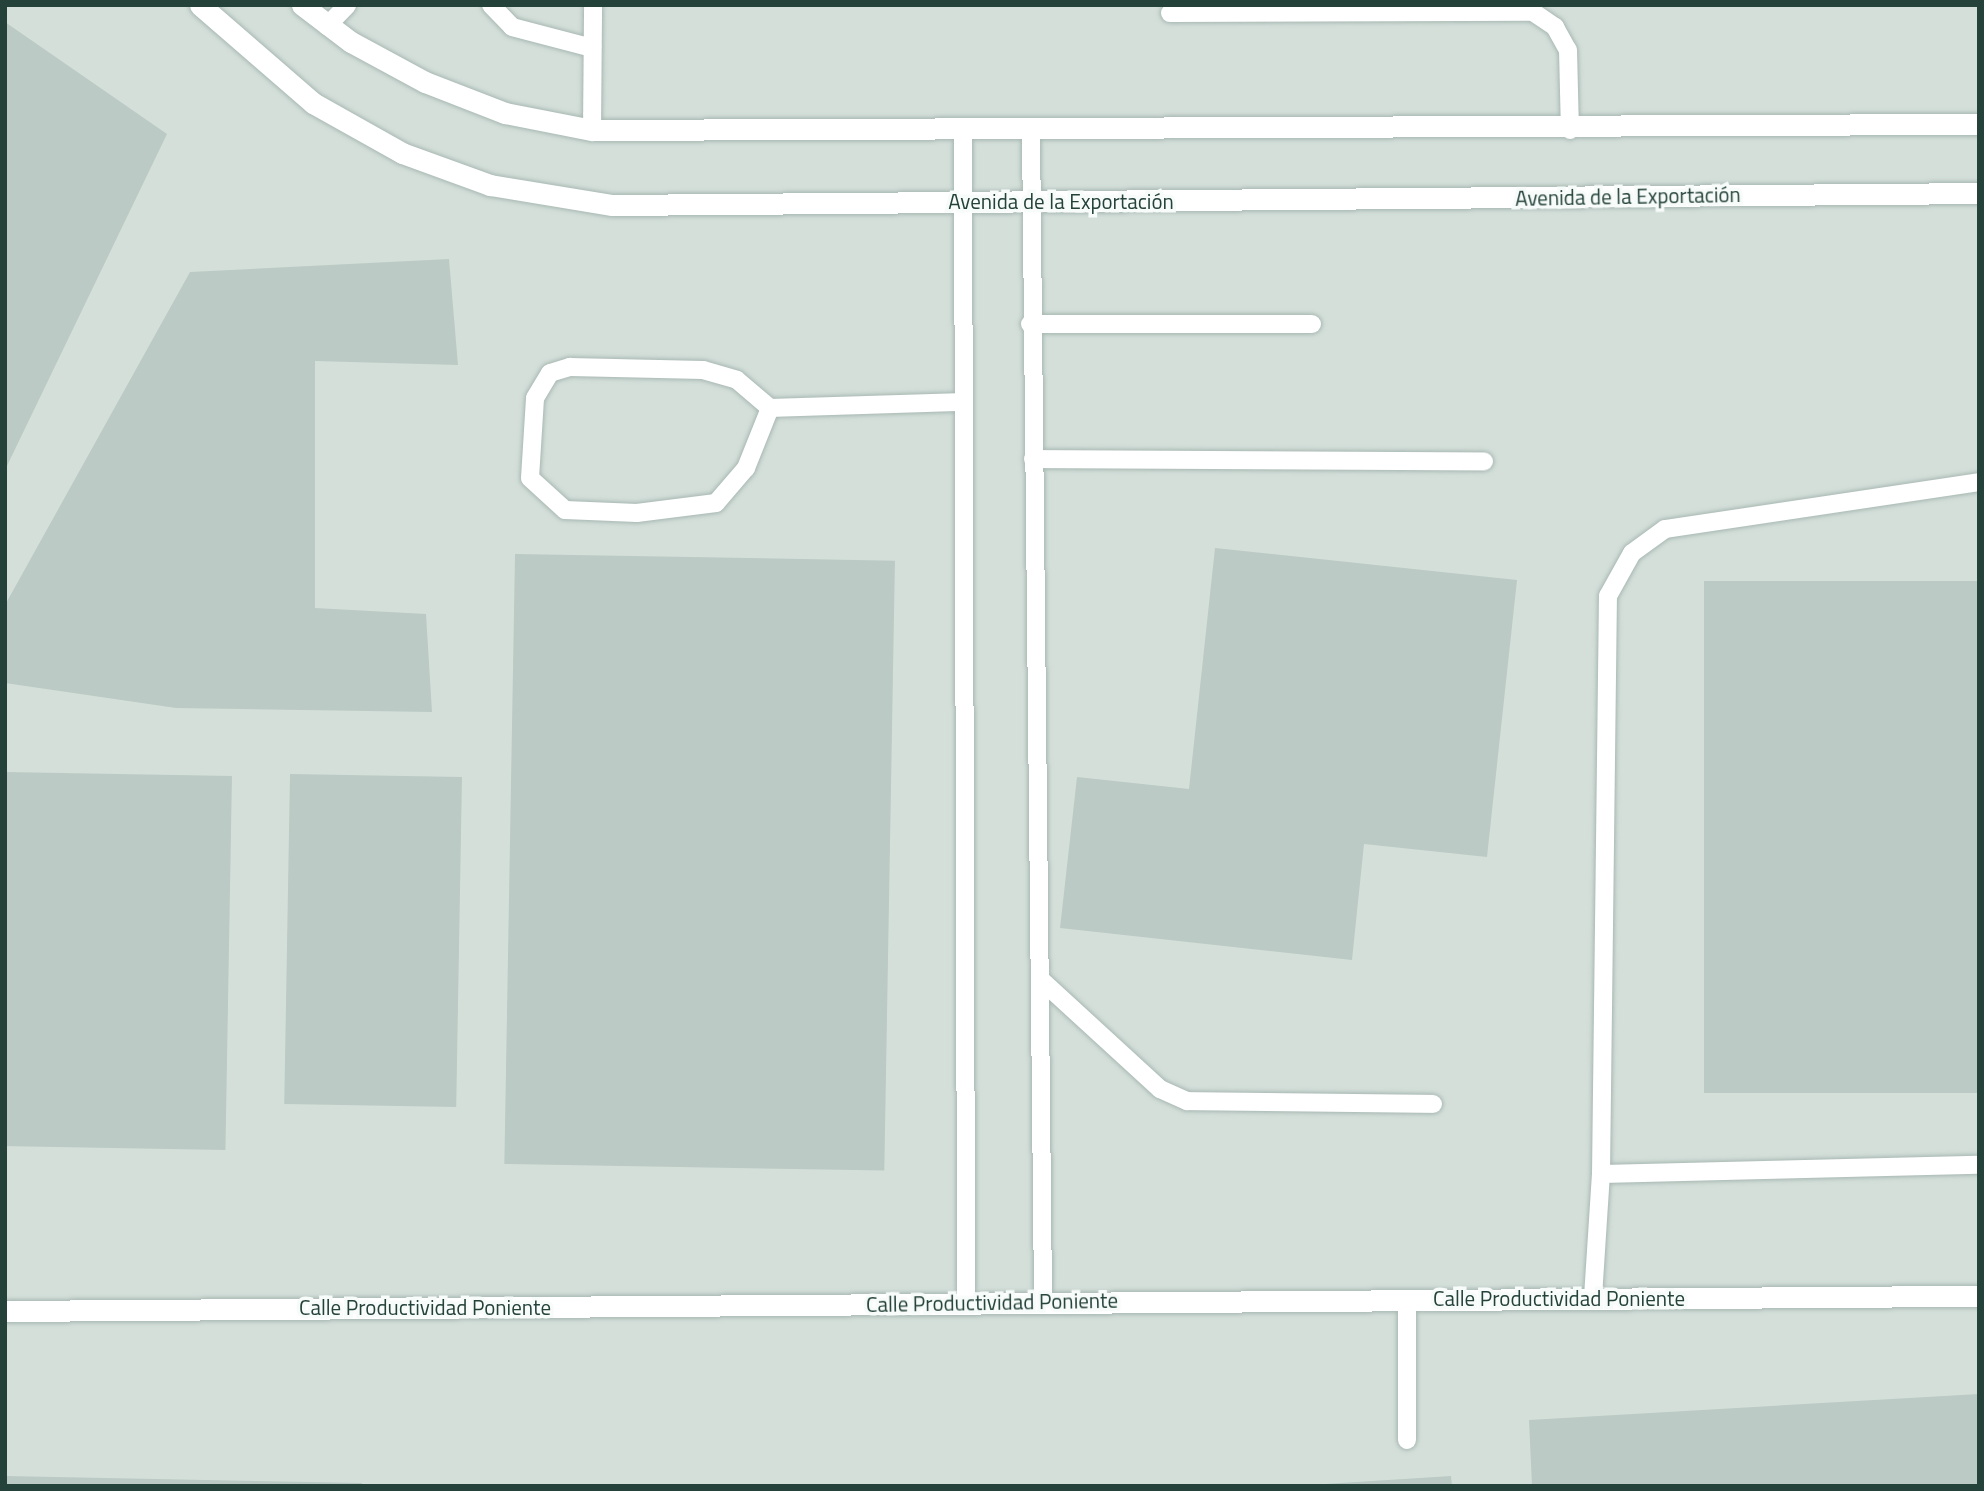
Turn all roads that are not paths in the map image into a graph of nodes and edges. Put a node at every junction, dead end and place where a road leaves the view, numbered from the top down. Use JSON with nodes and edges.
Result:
{"nodes":[{"id":1,"x":200,"y":5,"type":"edge"},
{"id":2,"x":302,"y":5,"type":"edge"},
{"id":3,"x":347,"y":5,"type":"edge"},
{"id":4,"x":491,"y":5,"type":"edge"},
{"id":5,"x":593,"y":5,"type":"edge"},
{"id":6,"x":1170,"y":13,"type":"dead end"},
{"id":7,"x":327,"y":26,"type":"junction"},
{"id":8,"x":592,"y":48,"type":"junction"},
{"id":9,"x":1979,"y":124,"type":"edge"},
{"id":10,"x":592,"y":130,"type":"junction"},
{"id":11,"x":1570,"y":130,"type":"junction"},
{"id":12,"x":963,"y":131,"type":"junction"},
{"id":13,"x":1031,"y":131,"type":"junction"},
{"id":14,"x":1979,"y":193,"type":"edge"},
{"id":15,"x":964,"y":201,"type":"junction"},
{"id":16,"x":1028,"y":201,"type":"junction"},
{"id":17,"x":1030,"y":324,"type":"junction"},
{"id":18,"x":1312,"y":324,"type":"dead end"},
{"id":19,"x":964,"y":402,"type":"junction"},
{"id":20,"x":770,"y":408,"type":"junction"},
{"id":21,"x":1033,"y":459,"type":"junction"},
{"id":22,"x":1484,"y":461,"type":"dead end"},
{"id":23,"x":1979,"y":482,"type":"edge"},
{"id":24,"x":1041,"y":979,"type":"junction"},
{"id":25,"x":1433,"y":1104,"type":"dead end"},
{"id":26,"x":1979,"y":1165,"type":"edge"},
{"id":27,"x":1601,"y":1174,"type":"junction"},
{"id":28,"x":1979,"y":1296,"type":"edge"},
{"id":29,"x":1593,"y":1297,"type":"junction"},
{"id":30,"x":1407,"y":1298,"type":"junction"},
{"id":31,"x":1043,"y":1302,"type":"junction"},
{"id":32,"x":966,"y":1303,"type":"junction"},
{"id":33,"x":5,"y":1311,"type":"edge"},
{"id":34,"x":1407,"y":1440,"type":"dead end"}],
"edges":[{"from":1,"to":15,"type":"street","name":"Avenida de la Exportación"},
{"from":2,"to":7,"type":"street"},
{"from":3,"to":7,"type":"lane"},
{"from":4,"to":8,"type":"lane"},
{"from":5,"to":8,"type":"lane"},
{"from":6,"to":11,"type":"lane"},
{"from":7,"to":10,"type":"street"},
{"from":8,"to":10,"type":"lane"},
{"from":9,"to":11,"type":"street"},
{"from":10,"to":12,"type":"street"},
{"from":11,"to":13,"type":"street"},
{"from":12,"to":13,"type":"street"},
{"from":12,"to":15,"type":"lane"},
{"from":13,"to":16,"type":"lane"},
{"from":14,"to":16,"type":"street","name":"Avenida de la Exportación"},
{"from":15,"to":16,"type":"street","name":"Avenida de la Exportación"},
{"from":15,"to":19,"type":"lane"},
{"from":16,"to":17,"type":"lane"},
{"from":17,"to":18,"type":"lane"},
{"from":17,"to":21,"type":"lane"},
{"from":19,"to":20,"type":"lane"},
{"from":19,"to":32,"type":"lane"},
{"from":20,"to":20,"type":"lane"},
{"from":21,"to":22,"type":"lane"},
{"from":21,"to":24,"type":"lane"},
{"from":23,"to":27,"type":"lane"},
{"from":24,"to":25,"type":"lane"},
{"from":24,"to":31,"type":"lane"},
{"from":26,"to":27,"type":"lane"},
{"from":27,"to":29,"type":"lane"},
{"from":28,"to":29,"type":"street","name":"Calle Productividad Poniente"},
{"from":29,"to":30,"type":"street","name":"Calle Productividad Poniente"},
{"from":30,"to":31,"type":"street","name":"Calle Productividad Poniente"},
{"from":30,"to":34,"type":"lane"},
{"from":31,"to":32,"type":"street","name":"Calle Productividad Poniente"},
{"from":32,"to":33,"type":"street","name":"Calle Productividad Poniente"}]}
